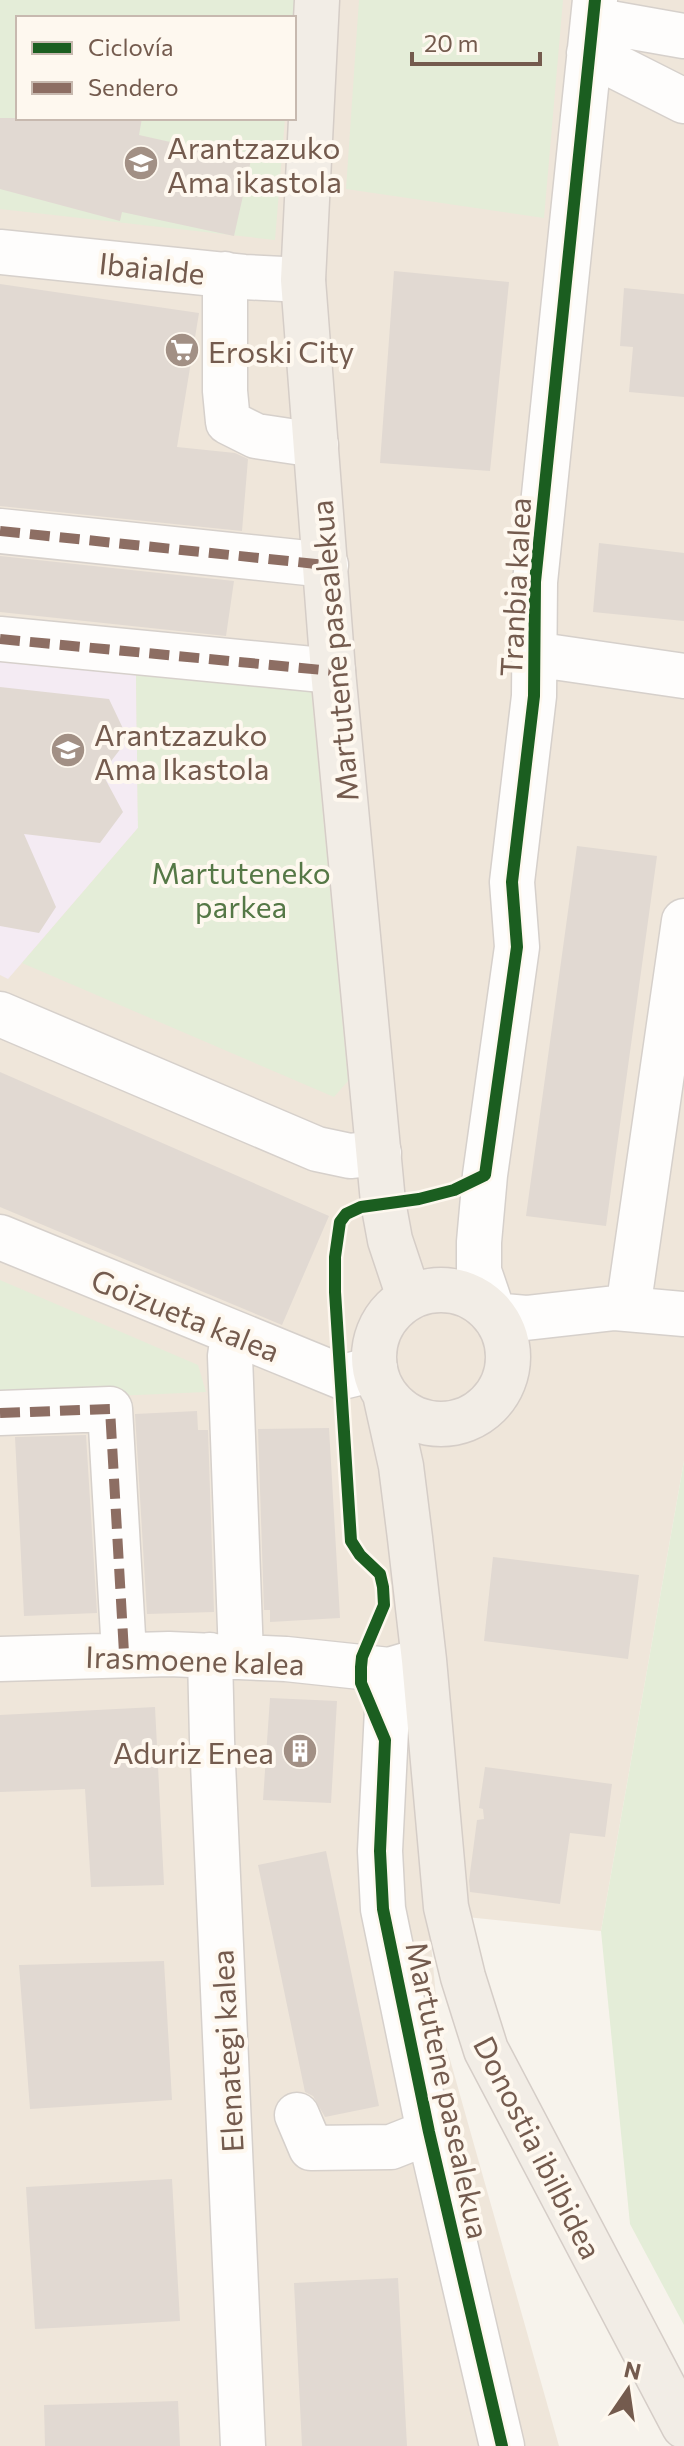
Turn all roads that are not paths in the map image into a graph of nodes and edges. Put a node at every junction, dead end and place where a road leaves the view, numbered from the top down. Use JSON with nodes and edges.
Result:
{"nodes":[{"id":1,"x":317,"y":0,"type":"edge"},
{"id":2,"x":592,"y":24,"type":"edge"},
{"id":3,"x":684,"y":36,"type":"edge"},
{"id":4,"x":684,"y":101,"type":"edge"},
{"id":5,"x":0,"y":252,"type":"edge"},
{"id":6,"x":225,"y":274,"type":"junction"},
{"id":7,"x":303,"y":280,"type":"junction"},
{"id":8,"x":316,"y":445,"type":"junction"},
{"id":9,"x":0,"y":531,"type":"edge"},
{"id":10,"x":326,"y":565,"type":"junction"},
{"id":11,"x":0,"y":639,"type":"edge"},
{"id":12,"x":533,"y":654,"type":"junction"},
{"id":13,"x":333,"y":671,"type":"junction"},
{"id":14,"x":684,"y":676,"type":"edge"},
{"id":15,"x":684,"y":921,"type":"edge"},
{"id":16,"x":0,"y":1014,"type":"edge"},
{"id":17,"x":379,"y":1153,"type":"junction"},
{"id":18,"x":0,"y":1237,"type":"edge"},
{"id":19,"x":409,"y":1297,"type":"junction"},
{"id":20,"x":628,"y":1309,"type":"junction"},
{"id":21,"x":684,"y":1314,"type":"edge"},
{"id":22,"x":494,"y":1315,"type":"junction"},
{"id":23,"x":233,"y":1335,"type":"junction"},
{"id":24,"x":380,"y":1382,"type":"junction"},
{"id":25,"x":0,"y":1413,"type":"edge"},
{"id":26,"x":454,"y":1423,"type":"junction"},
{"id":27,"x":410,"y":1538,"type":"junction"},
{"id":28,"x":124,"y":1653,"type":"junction"},
{"id":29,"x":226,"y":1655,"type":"junction"},
{"id":30,"x":0,"y":1659,"type":"edge"},
{"id":31,"x":407,"y":1665,"type":"junction"},
{"id":32,"x":297,"y":2115,"type":"dead end"},
{"id":33,"x":429,"y":2132,"type":"junction"},
{"id":34,"x":684,"y":2426,"type":"edge"},
{"id":35,"x":243,"y":2446,"type":"edge"},
{"id":36,"x":502,"y":2446,"type":"edge"}],
"edges":[{"from":1,"to":7,"type":"main road","name":"Martutene pasealekua"},
{"from":2,"to":3,"type":"street"},
{"from":2,"to":4,"type":"street"},
{"from":2,"to":12,"type":"street","name":"Tranbia kalea"},
{"from":5,"to":6,"type":"street","name":"Ibaialde"},
{"from":6,"to":7,"type":"street","name":"Ibaialde"},
{"from":6,"to":8,"type":"street"},
{"from":7,"to":8,"type":"main road","name":"Martutene pasealekua"},
{"from":8,"to":10,"type":"main road","name":"Martutene pasealekua"},
{"from":9,"to":10,"type":"street"},
{"from":10,"to":13,"type":"main road","name":"Martutene pasealekua"},
{"from":11,"to":13,"type":"street"},
{"from":12,"to":14,"type":"street","name":"Tranbia kalea"},
{"from":12,"to":22,"type":"street","name":"Tranbia kalea"},
{"from":13,"to":17,"type":"main road","name":"Martutene pasealekua"},
{"from":15,"to":20,"type":"street"},
{"from":16,"to":17,"type":"street"},
{"from":17,"to":19,"type":"main road","name":"Martutene pasealekua"},
{"from":18,"to":23,"type":"street","name":"Goizueta kalea"},
{"from":19,"to":22,"type":"main road"},
{"from":19,"to":24,"type":"main road","name":"Martutene pasealekua"},
{"from":20,"to":21,"type":"street"},
{"from":20,"to":22,"type":"street"},
{"from":22,"to":26,"type":"main road","name":"Martutene pasealekua"},
{"from":23,"to":24,"type":"street","name":"Goizueta kalea"},
{"from":23,"to":29,"type":"street"},
{"from":24,"to":26,"type":"main road"},
{"from":24,"to":27,"type":"main road","name":"Martutene pasealekua"},
{"from":25,"to":28,"type":"street"},
{"from":26,"to":27,"type":"main road","name":"Martutene pasealekua"},
{"from":27,"to":31,"type":"main road","name":"Martutene pasealekua"},
{"from":28,"to":29,"type":"street","name":"Irasmoene kalea"},
{"from":28,"to":30,"type":"street","name":"Irasmoene kalea"},
{"from":29,"to":31,"type":"street","name":"Irasmoene kalea"},
{"from":29,"to":35,"type":"street","name":"Elenategi kalea"},
{"from":31,"to":33,"type":"street","name":"Martutene pasealekua"},
{"from":31,"to":34,"type":"main road","name":"Donostia ibilbidea"},
{"from":32,"to":33,"type":"street"},
{"from":33,"to":36,"type":"street","name":"Martutene pasealekua"}]}
